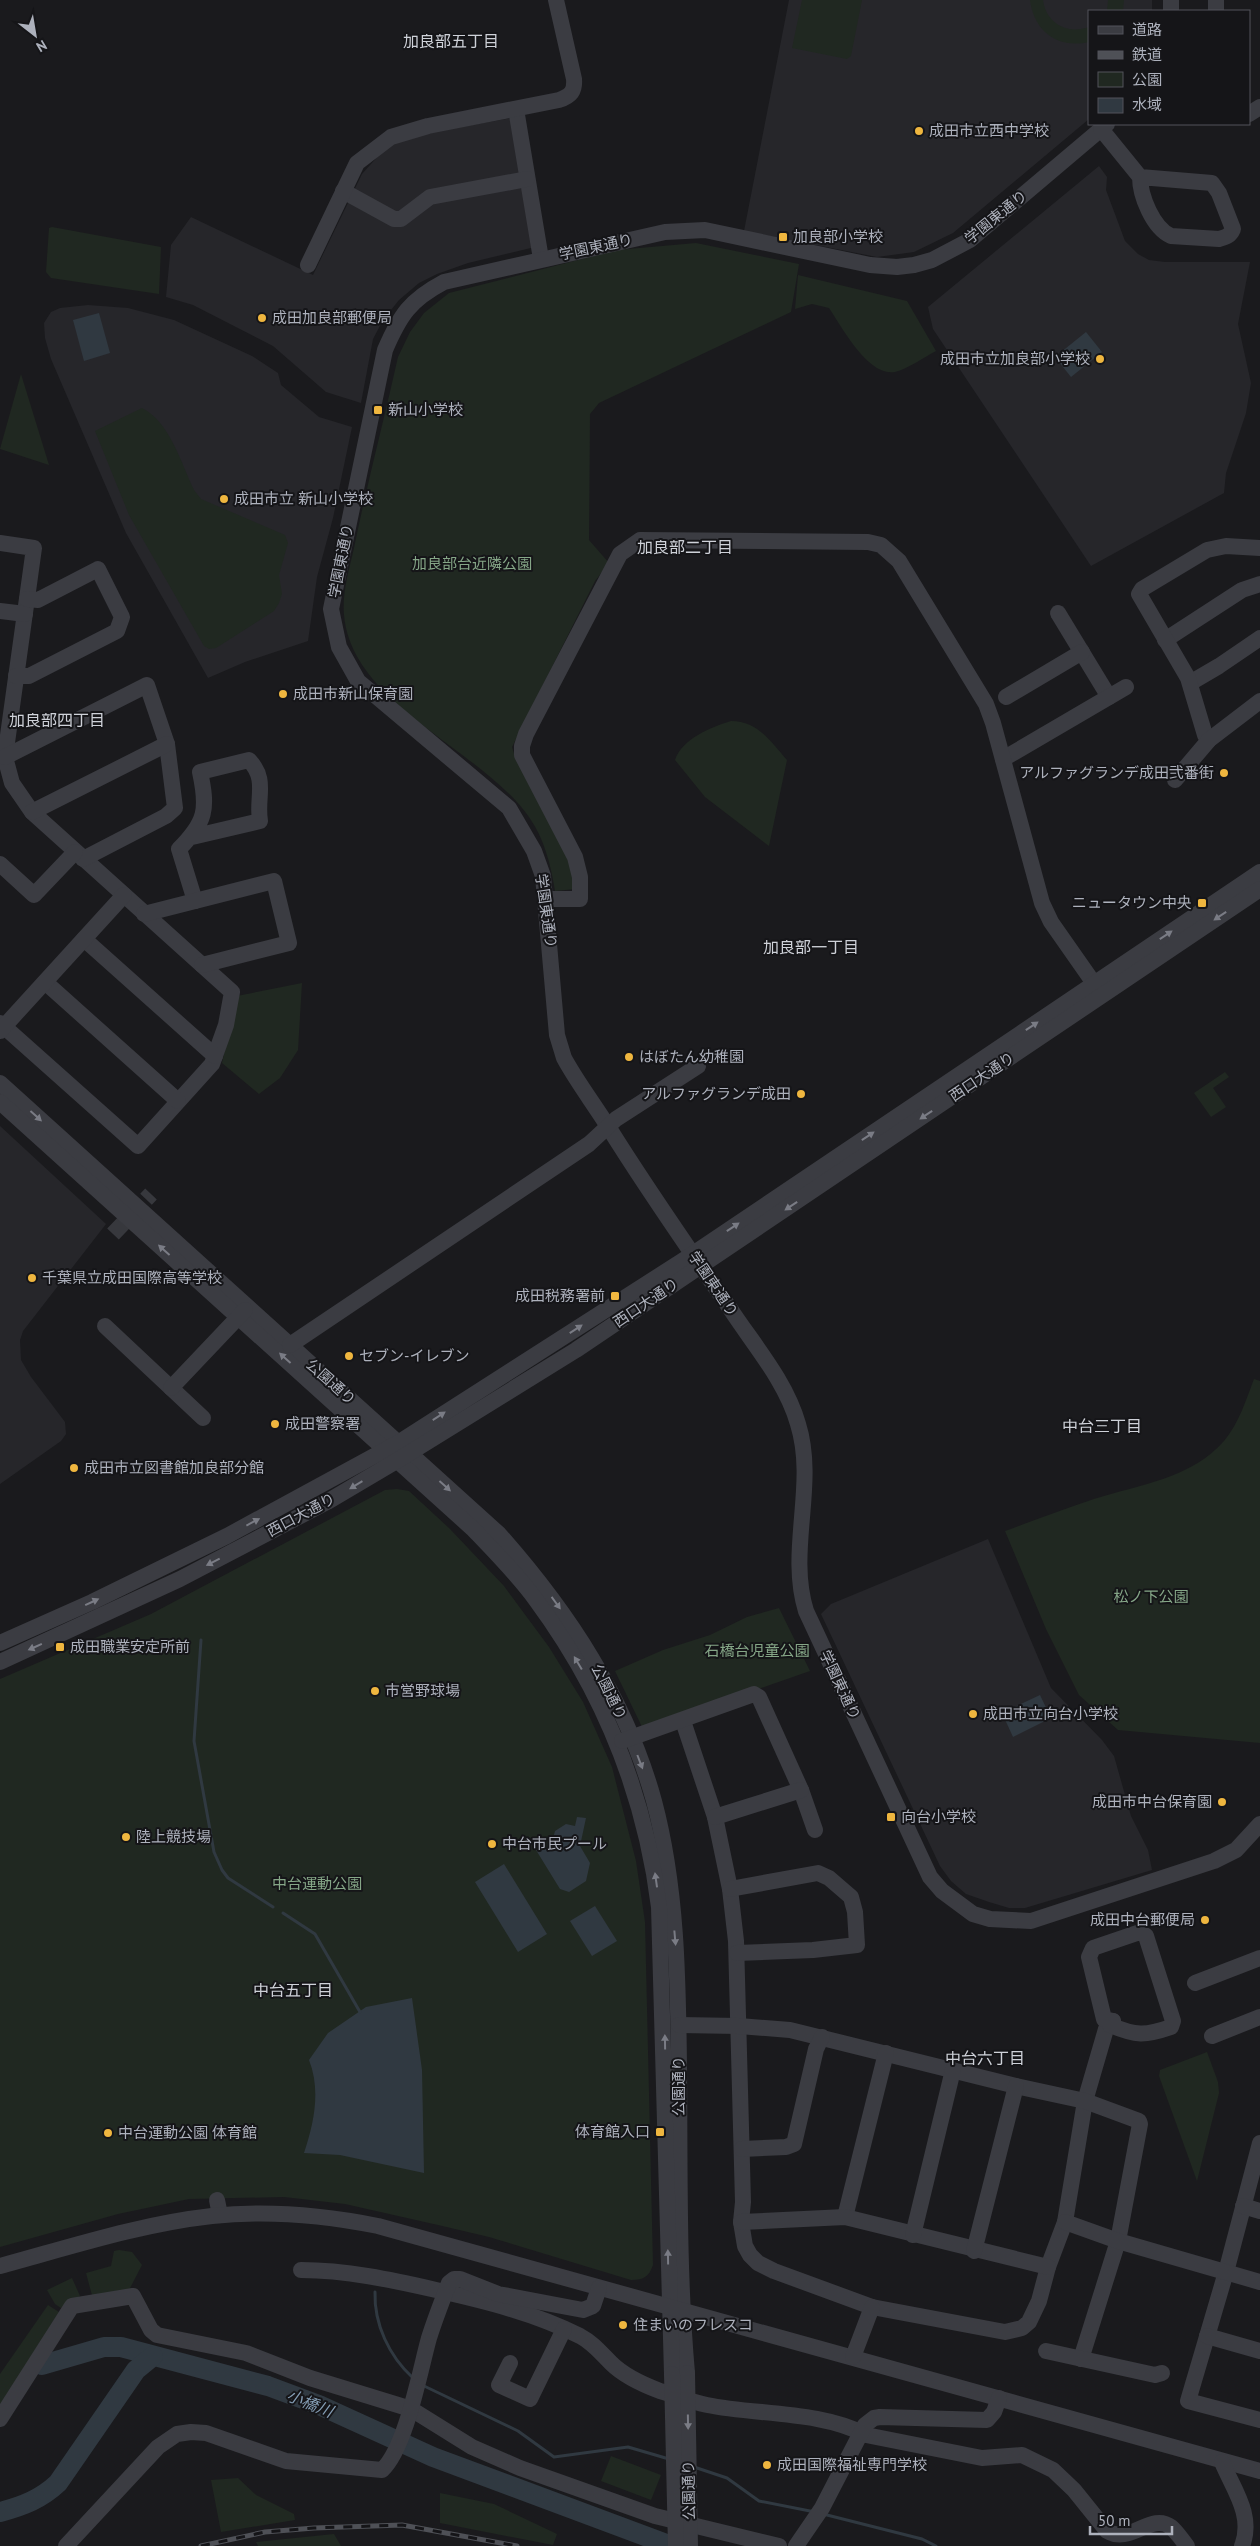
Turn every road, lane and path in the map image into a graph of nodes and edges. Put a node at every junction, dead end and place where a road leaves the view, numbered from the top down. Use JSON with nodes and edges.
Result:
{"nodes":[{"id":1,"x":556,"y":0,"type":"edge"},
{"id":2,"x":516,"y":110,"type":"junction"},
{"id":3,"x":1104,"y":126,"type":"edge"},
{"id":4,"x":1140,"y":177,"type":"junction"},
{"id":5,"x":527,"y":179,"type":"junction"},
{"id":6,"x":343,"y":191,"type":"junction"},
{"id":7,"x":541,"y":259,"type":"junction"},
{"id":8,"x":308,"y":265,"type":"dead end"},
{"id":9,"x":0,"y":543,"type":"edge"},
{"id":10,"x":1260,"y":548,"type":"edge"},
{"id":11,"x":1260,"y":584,"type":"edge"},
{"id":12,"x":26,"y":606,"type":"junction"},
{"id":13,"x":0,"y":610,"type":"edge"},
{"id":14,"x":1058,"y":613,"type":"dead end"},
{"id":15,"x":1260,"y":638,"type":"edge"},
{"id":16,"x":1166,"y":640,"type":"junction"},
{"id":17,"x":1082,"y":652,"type":"junction"},
{"id":18,"x":16,"y":676,"type":"junction"},
{"id":19,"x":1190,"y":683,"type":"junction"},
{"id":20,"x":1126,"y":687,"type":"dead end"},
{"id":21,"x":1006,"y":697,"type":"dead end"},
{"id":22,"x":1109,"y":698,"type":"junction"},
{"id":23,"x":1260,"y":701,"type":"edge"},
{"id":24,"x":1208,"y":740,"type":"junction"},
{"id":25,"x":167,"y":744,"type":"junction"},
{"id":26,"x":5,"y":757,"type":"junction"},
{"id":27,"x":1003,"y":759,"type":"junction"},
{"id":28,"x":1175,"y":780,"type":"dead end"},
{"id":29,"x":6,"y":785,"type":"edge"},
{"id":30,"x":32,"y":812,"type":"junction"},
{"id":31,"x":192,"y":837,"type":"junction"},
{"id":32,"x":79,"y":855,"type":"junction"},
{"id":33,"x":0,"y":864,"type":"edge"},
{"id":34,"x":1260,"y":872,"type":"edge"},
{"id":35,"x":1260,"y":888,"type":"edge"},
{"id":36,"x":124,"y":895,"type":"junction"},
{"id":37,"x":546,"y":899,"type":"junction"},
{"id":38,"x":195,"y":901,"type":"junction"},
{"id":39,"x":144,"y":914,"type":"junction"},
{"id":40,"x":84,"y":939,"type":"junction"},
{"id":41,"x":202,"y":965,"type":"junction"},
{"id":42,"x":45,"y":982,"type":"junction"},
{"id":43,"x":1098,"y":989,"type":"junction"},
{"id":44,"x":1,"y":1027,"type":"edge"},
{"id":45,"x":215,"y":1056,"type":"junction"},
{"id":46,"x":698,"y":1066,"type":"dead end"},
{"id":47,"x":0,"y":1083,"type":"edge"},
{"id":48,"x":178,"y":1101,"type":"junction"},
{"id":49,"x":0,"y":1102,"type":"edge"},
{"id":50,"x":608,"y":1127,"type":"junction"},
{"id":51,"x":697,"y":1261,"type":"junction"},
{"id":52,"x":243,"y":1311,"type":"junction"},
{"id":53,"x":105,"y":1326,"type":"dead end"},
{"id":54,"x":290,"y":1345,"type":"junction"},
{"id":55,"x":171,"y":1388,"type":"junction"},
{"id":56,"x":203,"y":1418,"type":"dead end"},
{"id":57,"x":398,"y":1451,"type":"junction"},
{"id":58,"x":0,"y":1643,"type":"edge"},
{"id":59,"x":0,"y":1662,"type":"edge"},
{"id":60,"x":683,"y":1721,"type":"junction"},
{"id":61,"x":624,"y":1740,"type":"junction"},
{"id":62,"x":801,"y":1790,"type":"junction"},
{"id":63,"x":715,"y":1817,"type":"junction"},
{"id":64,"x":1260,"y":1824,"type":"edge"},
{"id":65,"x":815,"y":1830,"type":"dead end"},
{"id":66,"x":730,"y":1889,"type":"junction"},
{"id":67,"x":736,"y":1953,"type":"junction"},
{"id":68,"x":1260,"y":1958,"type":"edge"},
{"id":69,"x":1196,"y":1983,"type":"dead end"},
{"id":70,"x":1260,"y":2018,"type":"edge"},
{"id":71,"x":1113,"y":2021,"type":"junction"},
{"id":72,"x":679,"y":2025,"type":"junction"},
{"id":73,"x":739,"y":2026,"type":"junction"},
{"id":74,"x":1212,"y":2036,"type":"dead end"},
{"id":75,"x":822,"y":2037,"type":"junction"},
{"id":76,"x":886,"y":2053,"type":"junction"},
{"id":77,"x":953,"y":2070,"type":"junction"},
{"id":78,"x":1016,"y":2086,"type":"junction"},
{"id":79,"x":1085,"y":2101,"type":"junction"},
{"id":80,"x":1260,"y":2143,"type":"edge"},
{"id":81,"x":742,"y":2149,"type":"junction"},
{"id":82,"x":1243,"y":2206,"type":"junction"},
{"id":83,"x":1260,"y":2211,"type":"edge"},
{"id":84,"x":845,"y":2217,"type":"junction"},
{"id":85,"x":741,"y":2222,"type":"junction"},
{"id":86,"x":1065,"y":2222,"type":"junction"},
{"id":87,"x":913,"y":2235,"type":"junction"},
{"id":88,"x":1118,"y":2241,"type":"junction"},
{"id":89,"x":974,"y":2251,"type":"junction"},
{"id":90,"x":0,"y":2266,"type":"edge"},
{"id":91,"x":1048,"y":2267,"type":"junction"},
{"id":92,"x":301,"y":2270,"type":"dead end"},
{"id":93,"x":1226,"y":2272,"type":"junction"},
{"id":94,"x":1260,"y":2282,"type":"edge"},
{"id":95,"x":599,"y":2288,"type":"junction"},
{"id":96,"x":446,"y":2292,"type":"junction"},
{"id":97,"x":872,"y":2307,"type":"junction"},
{"id":98,"x":675,"y":2308,"type":"junction"},
{"id":99,"x":564,"y":2329,"type":"junction"},
{"id":100,"x":1207,"y":2336,"type":"junction"},
{"id":101,"x":1260,"y":2350,"type":"edge"},
{"id":102,"x":1046,"y":2351,"type":"dead end"},
{"id":103,"x":853,"y":2357,"type":"junction"},
{"id":104,"x":1081,"y":2359,"type":"junction"},
{"id":105,"x":510,"y":2363,"type":"dead end"},
{"id":106,"x":679,"y":2373,"type":"junction"},
{"id":107,"x":1162,"y":2373,"type":"dead end"},
{"id":108,"x":999,"y":2398,"type":"junction"},
{"id":109,"x":409,"y":2414,"type":"junction"},
{"id":110,"x":0,"y":2419,"type":"edge"},
{"id":111,"x":1260,"y":2420,"type":"edge"},
{"id":112,"x":861,"y":2432,"type":"junction"},
{"id":113,"x":1222,"y":2462,"type":"junction"},
{"id":114,"x":1260,"y":2471,"type":"edge"},
{"id":115,"x":66,"y":2546,"type":"edge"},
{"id":116,"x":676,"y":2546,"type":"edge"},
{"id":117,"x":690,"y":2546,"type":"edge"},
{"id":118,"x":779,"y":2546,"type":"edge"},
{"id":119,"x":796,"y":2546,"type":"edge"},
{"id":120,"x":1187,"y":2546,"type":"edge"},
{"id":121,"x":1242,"y":2546,"type":"edge"}],
"edges":[{"from":1,"to":2,"type":"street"},
{"from":2,"to":5,"type":"street"},
{"from":2,"to":6,"type":"street"},
{"from":3,"to":4,"type":"street"},
{"from":3,"to":7,"type":"street","name":"学園東通り"},
{"from":4,"to":4,"type":"street"},
{"from":5,"to":6,"type":"street"},
{"from":5,"to":7,"type":"street"},
{"from":6,"to":8,"type":"street"},
{"from":7,"to":37,"type":"street","name":"学園東通り"},
{"from":9,"to":12,"type":"street"},
{"from":10,"to":16,"type":"street"},
{"from":11,"to":16,"type":"street"},
{"from":12,"to":13,"type":"street"},
{"from":12,"to":18,"type":"street"},
{"from":12,"to":18,"type":"street"},
{"from":14,"to":17,"type":"street"},
{"from":15,"to":19,"type":"street"},
{"from":16,"to":19,"type":"street"},
{"from":17,"to":21,"type":"street"},
{"from":17,"to":22,"type":"street"},
{"from":18,"to":26,"type":"street"},
{"from":19,"to":24,"type":"street"},
{"from":20,"to":22,"type":"street"},
{"from":22,"to":27,"type":"street"},
{"from":23,"to":24,"type":"street"},
{"from":24,"to":28,"type":"street"},
{"from":25,"to":26,"type":"street"},
{"from":25,"to":30,"type":"street"},
{"from":25,"to":32,"type":"street"},
{"from":26,"to":29,"type":"street"},
{"from":27,"to":37,"type":"street"},
{"from":27,"to":43,"type":"street"},
{"from":29,"to":30,"type":"street"},
{"from":30,"to":32,"type":"street"},
{"from":31,"to":31,"type":"street"},
{"from":31,"to":38,"type":"street"},
{"from":32,"to":33,"type":"street"},
{"from":32,"to":36,"type":"street"},
{"from":43,"to":34,"type":"street","name":"西口大通り","one_way":true},
{"from":35,"to":43,"type":"street","name":"西口大通り","one_way":true},
{"from":36,"to":39,"type":"street"},
{"from":36,"to":40,"type":"street"},
{"from":37,"to":50,"type":"street","name":"学園東通り"},
{"from":38,"to":39,"type":"street"},
{"from":38,"to":41,"type":"street"},
{"from":39,"to":41,"type":"street"},
{"from":40,"to":42,"type":"street"},
{"from":40,"to":45,"type":"street"},
{"from":41,"to":45,"type":"street"},
{"from":42,"to":44,"type":"street"},
{"from":42,"to":48,"type":"street"},
{"from":43,"to":51,"type":"street","name":"西口大通り"},
{"from":44,"to":48,"type":"street"},
{"from":45,"to":48,"type":"street"},
{"from":46,"to":50,"type":"street"},
{"from":47,"to":52,"type":"street","name":"公園通り","one_way":true},
{"from":52,"to":49,"type":"street","name":"公園通り","one_way":true},
{"from":50,"to":51,"type":"street","name":"学園東通り"},
{"from":50,"to":54,"type":"street"},
{"from":51,"to":57,"type":"street","name":"西口大通り"},
{"from":51,"to":64,"type":"street","name":"学園東通り"},
{"from":52,"to":54,"type":"street","name":"公園通り"},
{"from":52,"to":55,"type":"street"},
{"from":57,"to":52,"type":"street","name":"公園通り","one_way":true},
{"from":53,"to":55,"type":"street"},
{"from":54,"to":57,"type":"street","name":"公園通り"},
{"from":55,"to":56,"type":"street"},
{"from":58,"to":57,"type":"street","name":"西口大通り","one_way":true},
{"from":57,"to":59,"type":"street","name":"西口大通り","one_way":true},
{"from":57,"to":61,"type":"street","name":"公園通り"},
{"from":60,"to":61,"type":"street"},
{"from":60,"to":62,"type":"street"},
{"from":60,"to":63,"type":"street"},
{"from":61,"to":72,"type":"street","name":"公園通り","one_way":true},
{"from":98,"to":61,"type":"street","name":"公園通り","one_way":true},
{"from":62,"to":63,"type":"street"},
{"from":62,"to":65,"type":"street"},
{"from":63,"to":66,"type":"street"},
{"from":66,"to":67,"type":"street"},
{"from":66,"to":67,"type":"street"},
{"from":67,"to":73,"type":"street"},
{"from":68,"to":69,"type":"street"},
{"from":70,"to":74,"type":"street"},
{"from":71,"to":71,"type":"street"},
{"from":71,"to":79,"type":"street"},
{"from":72,"to":73,"type":"street"},
{"from":72,"to":98,"type":"street","name":"公園通り"},
{"from":73,"to":75,"type":"street"},
{"from":73,"to":81,"type":"street"},
{"from":75,"to":76,"type":"street"},
{"from":75,"to":81,"type":"street"},
{"from":76,"to":77,"type":"street"},
{"from":76,"to":84,"type":"street"},
{"from":77,"to":78,"type":"street"},
{"from":77,"to":87,"type":"street"},
{"from":78,"to":79,"type":"street"},
{"from":78,"to":89,"type":"street"},
{"from":79,"to":86,"type":"street"},
{"from":79,"to":88,"type":"street"},
{"from":80,"to":82,"type":"street"},
{"from":81,"to":85,"type":"street"},
{"from":82,"to":83,"type":"street"},
{"from":82,"to":93,"type":"street"},
{"from":84,"to":85,"type":"street"},
{"from":84,"to":87,"type":"street"},
{"from":85,"to":97,"type":"street"},
{"from":86,"to":88,"type":"street"},
{"from":86,"to":91,"type":"street"},
{"from":87,"to":89,"type":"street"},
{"from":88,"to":93,"type":"street"},
{"from":88,"to":104,"type":"street"},
{"from":89,"to":91,"type":"street"},
{"from":90,"to":95,"type":"street"},
{"from":91,"to":97,"type":"street"},
{"from":92,"to":96,"type":"street"},
{"from":93,"to":94,"type":"street"},
{"from":93,"to":100,"type":"street"},
{"from":95,"to":96,"type":"street"},
{"from":95,"to":98,"type":"street"},
{"from":96,"to":99,"type":"street"},
{"from":96,"to":109,"type":"street"},
{"from":97,"to":103,"type":"street"},
{"from":98,"to":103,"type":"street"},
{"from":98,"to":106,"type":"street","name":"公園通り"},
{"from":99,"to":105,"type":"street"},
{"from":99,"to":112,"type":"street"},
{"from":100,"to":101,"type":"street"},
{"from":100,"to":111,"type":"street"},
{"from":102,"to":104,"type":"street"},
{"from":103,"to":108,"type":"street"},
{"from":104,"to":107,"type":"street"},
{"from":106,"to":116,"type":"street","name":"公園通り","bridge":true},
{"from":106,"to":117,"type":"street","name":"公園通り","one_way":true,"bridge":true},
{"from":108,"to":112,"type":"street"},
{"from":108,"to":113,"type":"street"},
{"from":109,"to":110,"type":"street"},
{"from":109,"to":115,"type":"street"},
{"from":109,"to":118,"type":"street"},
{"from":112,"to":119,"type":"street"},
{"from":112,"to":120,"type":"street"},
{"from":113,"to":114,"type":"street"},
{"from":113,"to":121,"type":"street"}]}
